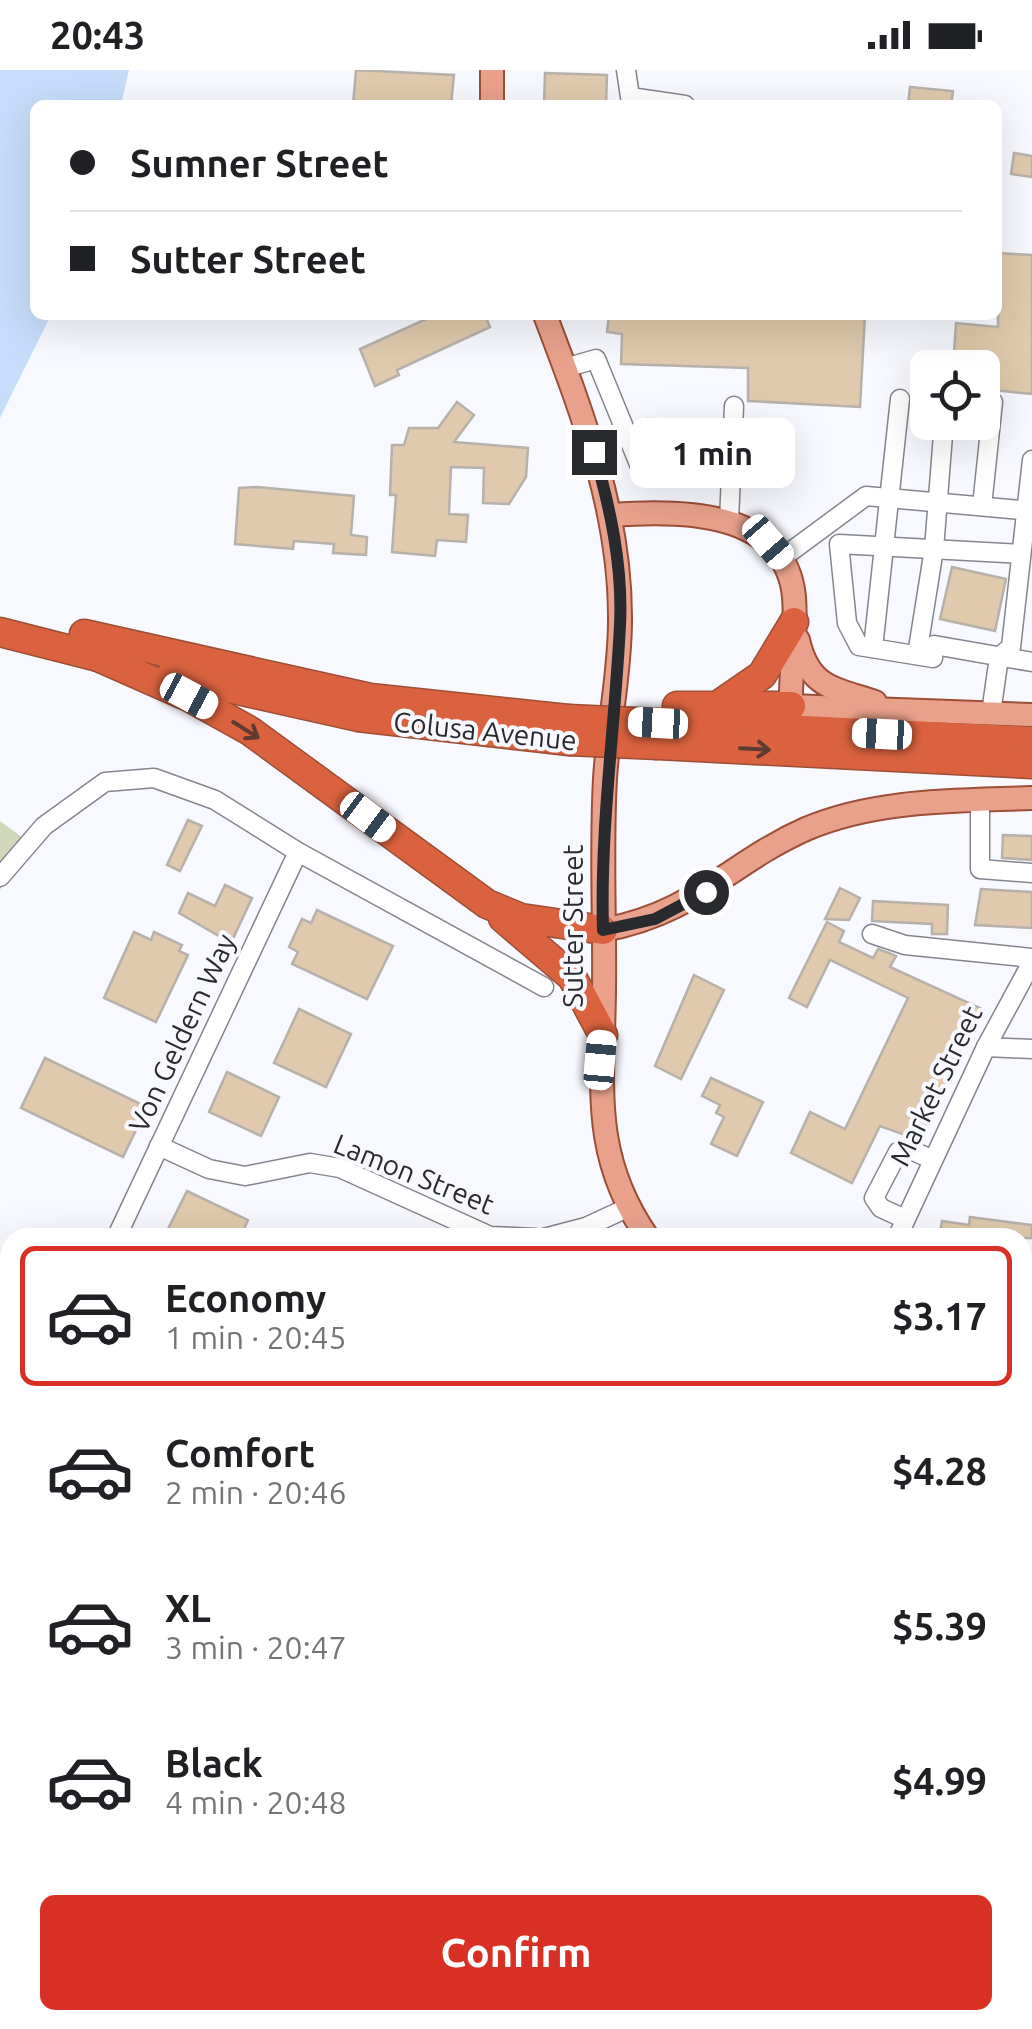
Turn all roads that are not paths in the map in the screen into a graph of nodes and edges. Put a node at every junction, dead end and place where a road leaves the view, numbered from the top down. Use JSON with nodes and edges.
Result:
{"nodes":[{"id":1,"x":492,"y":70,"type":"edge"},
{"id":2,"x":626,"y":70,"type":"edge"},
{"id":3,"x":492,"y":100,"type":"edge"},
{"id":4,"x":654,"y":100,"type":"edge"},
{"id":5,"x":547,"y":320,"type":"edge"},
{"id":6,"x":565,"y":368,"type":"junction"},
{"id":7,"x":900,"y":398,"type":"dead end"},
{"id":8,"x":734,"y":406,"type":"dead end"},
{"id":9,"x":942,"y":440,"type":"edge"},
{"id":10,"x":989,"y":440,"type":"edge"},
{"id":11,"x":1032,"y":460,"type":"edge"},
{"id":12,"x":731,"y":469,"type":"junction"},
{"id":13,"x":890,"y":498,"type":"junction"},
{"id":14,"x":936,"y":502,"type":"junction"},
{"id":15,"x":982,"y":506,"type":"junction"},
{"id":16,"x":1029,"y":511,"type":"edge"},
{"id":17,"x":612,"y":515,"type":"junction"},
{"id":18,"x":729,"y":521,"type":"junction"},
{"id":19,"x":887,"y":546,"type":"junction"},
{"id":20,"x":934,"y":549,"type":"junction"},
{"id":21,"x":1021,"y":554,"type":"junction"},
{"id":22,"x":782,"y":558,"type":"junction"},
{"id":23,"x":1025,"y":578,"type":"edge"},
{"id":24,"x":0,"y":613,"type":"edge"},
{"id":25,"x":794,"y":622,"type":"junction"},
{"id":26,"x":0,"y":632,"type":"edge"},
{"id":27,"x":68,"y":640,"type":"junction"},
{"id":28,"x":873,"y":648,"type":"junction"},
{"id":29,"x":96,"y":656,"type":"junction"},
{"id":30,"x":918,"y":656,"type":"junction"},
{"id":31,"x":999,"y":656,"type":"junction"},
{"id":32,"x":1032,"y":662,"type":"edge"},
{"id":33,"x":717,"y":706,"type":"junction"},
{"id":34,"x":791,"y":706,"type":"junction"},
{"id":35,"x":896,"y":709,"type":"junction"},
{"id":36,"x":992,"y":713,"type":"junction"},
{"id":37,"x":1032,"y":715,"type":"edge"},
{"id":38,"x":568,"y":722,"type":"junction"},
{"id":39,"x":657,"y":725,"type":"junction"},
{"id":40,"x":1032,"y":741,"type":"edge"},
{"id":41,"x":1032,"y":764,"type":"edge"},
{"id":42,"x":1032,"y":798,"type":"edge"},
{"id":43,"x":980,"y":800,"type":"junction"},
{"id":44,"x":298,"y":852,"type":"junction"},
{"id":45,"x":1032,"y":873,"type":"edge"},
{"id":46,"x":0,"y":877,"type":"edge"},
{"id":47,"x":488,"y":904,"type":"junction"},
{"id":48,"x":603,"y":930,"type":"junction"},
{"id":49,"x":872,"y":934,"type":"dead end"},
{"id":50,"x":1032,"y":960,"type":"edge"},
{"id":51,"x":544,"y":987,"type":"dead end"},
{"id":52,"x":602,"y":1035,"type":"junction"},
{"id":53,"x":986,"y":1047,"type":"junction"},
{"id":54,"x":1032,"y":1049,"type":"edge"},
{"id":55,"x":159,"y":1146,"type":"junction"},
{"id":56,"x":933,"y":1160,"type":"junction"},
{"id":57,"x":627,"y":1208,"type":"junction"},
{"id":58,"x":905,"y":1219,"type":"junction"},
{"id":59,"x":121,"y":1228,"type":"edge"},
{"id":60,"x":472,"y":1228,"type":"edge"},
{"id":61,"x":586,"y":1228,"type":"edge"},
{"id":62,"x":641,"y":1228,"type":"edge"},
{"id":63,"x":901,"y":1228,"type":"edge"}],
"edges":[{"from":1,"to":3,"type":"main road"},
{"from":2,"to":4,"type":"street"},
{"from":5,"to":6,"type":"main road","name":"Sutter Street"},
{"from":6,"to":12,"type":"street"},
{"from":6,"to":17,"type":"main road","name":"Sutter Street"},
{"from":7,"to":13,"type":"street"},
{"from":8,"to":12,"type":"street"},
{"from":9,"to":14,"type":"street"},
{"from":10,"to":15,"type":"street"},
{"from":11,"to":16,"type":"street"},
{"from":12,"to":18,"type":"street"},
{"from":13,"to":14,"type":"street"},
{"from":13,"to":19,"type":"street"},
{"from":13,"to":22,"type":"street"},
{"from":14,"to":15,"type":"street"},
{"from":14,"to":20,"type":"street"},
{"from":15,"to":16,"type":"street"},
{"from":16,"to":21,"type":"street"},
{"from":17,"to":18,"type":"main road"},
{"from":17,"to":48,"type":"main road","name":"Sutter Street"},
{"from":18,"to":22,"type":"main road"},
{"from":19,"to":20,"type":"street"},
{"from":19,"to":28,"type":"street"},
{"from":19,"to":28,"type":"street"},
{"from":20,"to":21,"type":"street"},
{"from":20,"to":30,"type":"street"},
{"from":21,"to":23,"type":"street"},
{"from":22,"to":25,"type":"main road"},
{"from":23,"to":31,"type":"street"},
{"from":24,"to":27,"type":"highway"},
{"from":25,"to":33,"type":"highway"},
{"from":25,"to":34,"type":"main road"},
{"from":25,"to":35,"type":"main road"},
{"from":26,"to":27,"type":"highway"},
{"from":27,"to":29,"type":"highway","name":"Colusa Avenue"},
{"from":27,"to":38,"type":"highway","name":"Colusa Avenue"},
{"from":28,"to":30,"type":"street"},
{"from":29,"to":38,"type":"highway","name":"Colusa Avenue"},
{"from":29,"to":47,"type":"highway","one_way":true},
{"from":30,"to":31,"type":"street"},
{"from":31,"to":32,"type":"street"},
{"from":31,"to":36,"type":"street"},
{"from":33,"to":34,"type":"highway"},
{"from":33,"to":39,"type":"highway"},
{"from":34,"to":35,"type":"main road"},
{"from":35,"to":36,"type":"main road"},
{"from":36,"to":37,"type":"main road"},
{"from":38,"to":39,"type":"highway","name":"Colusa Avenue","bridge":true},
{"from":39,"to":40,"type":"highway","name":"Colusa Avenue"},
{"from":39,"to":41,"type":"highway","name":"Colusa Avenue","one_way":true},
{"from":42,"to":43,"type":"main road"},
{"from":43,"to":45,"type":"street"},
{"from":43,"to":48,"type":"main road"},
{"from":44,"to":46,"type":"street"},
{"from":44,"to":51,"type":"street"},
{"from":44,"to":55,"type":"street","name":"Von Geldern Way"},
{"from":47,"to":48,"type":"highway"},
{"from":47,"to":52,"type":"highway"},
{"from":48,"to":52,"type":"main road","name":"Sutter Street"},
{"from":49,"to":50,"type":"street"},
{"from":50,"to":53,"type":"street","name":"Market Street"},
{"from":52,"to":57,"type":"main road","name":"Sutter Street"},
{"from":53,"to":54,"type":"street"},
{"from":53,"to":56,"type":"street","name":"Market Street"},
{"from":55,"to":59,"type":"street","name":"Von Geldern Way"},
{"from":55,"to":60,"type":"street","name":"Lamon Street"},
{"from":56,"to":58,"type":"street","name":"Market Street"},
{"from":56,"to":58,"type":"street"},
{"from":57,"to":61,"type":"street"},
{"from":57,"to":62,"type":"main road","name":"Sutter Street"},
{"from":58,"to":63,"type":"street","name":"Market Street"}]}
